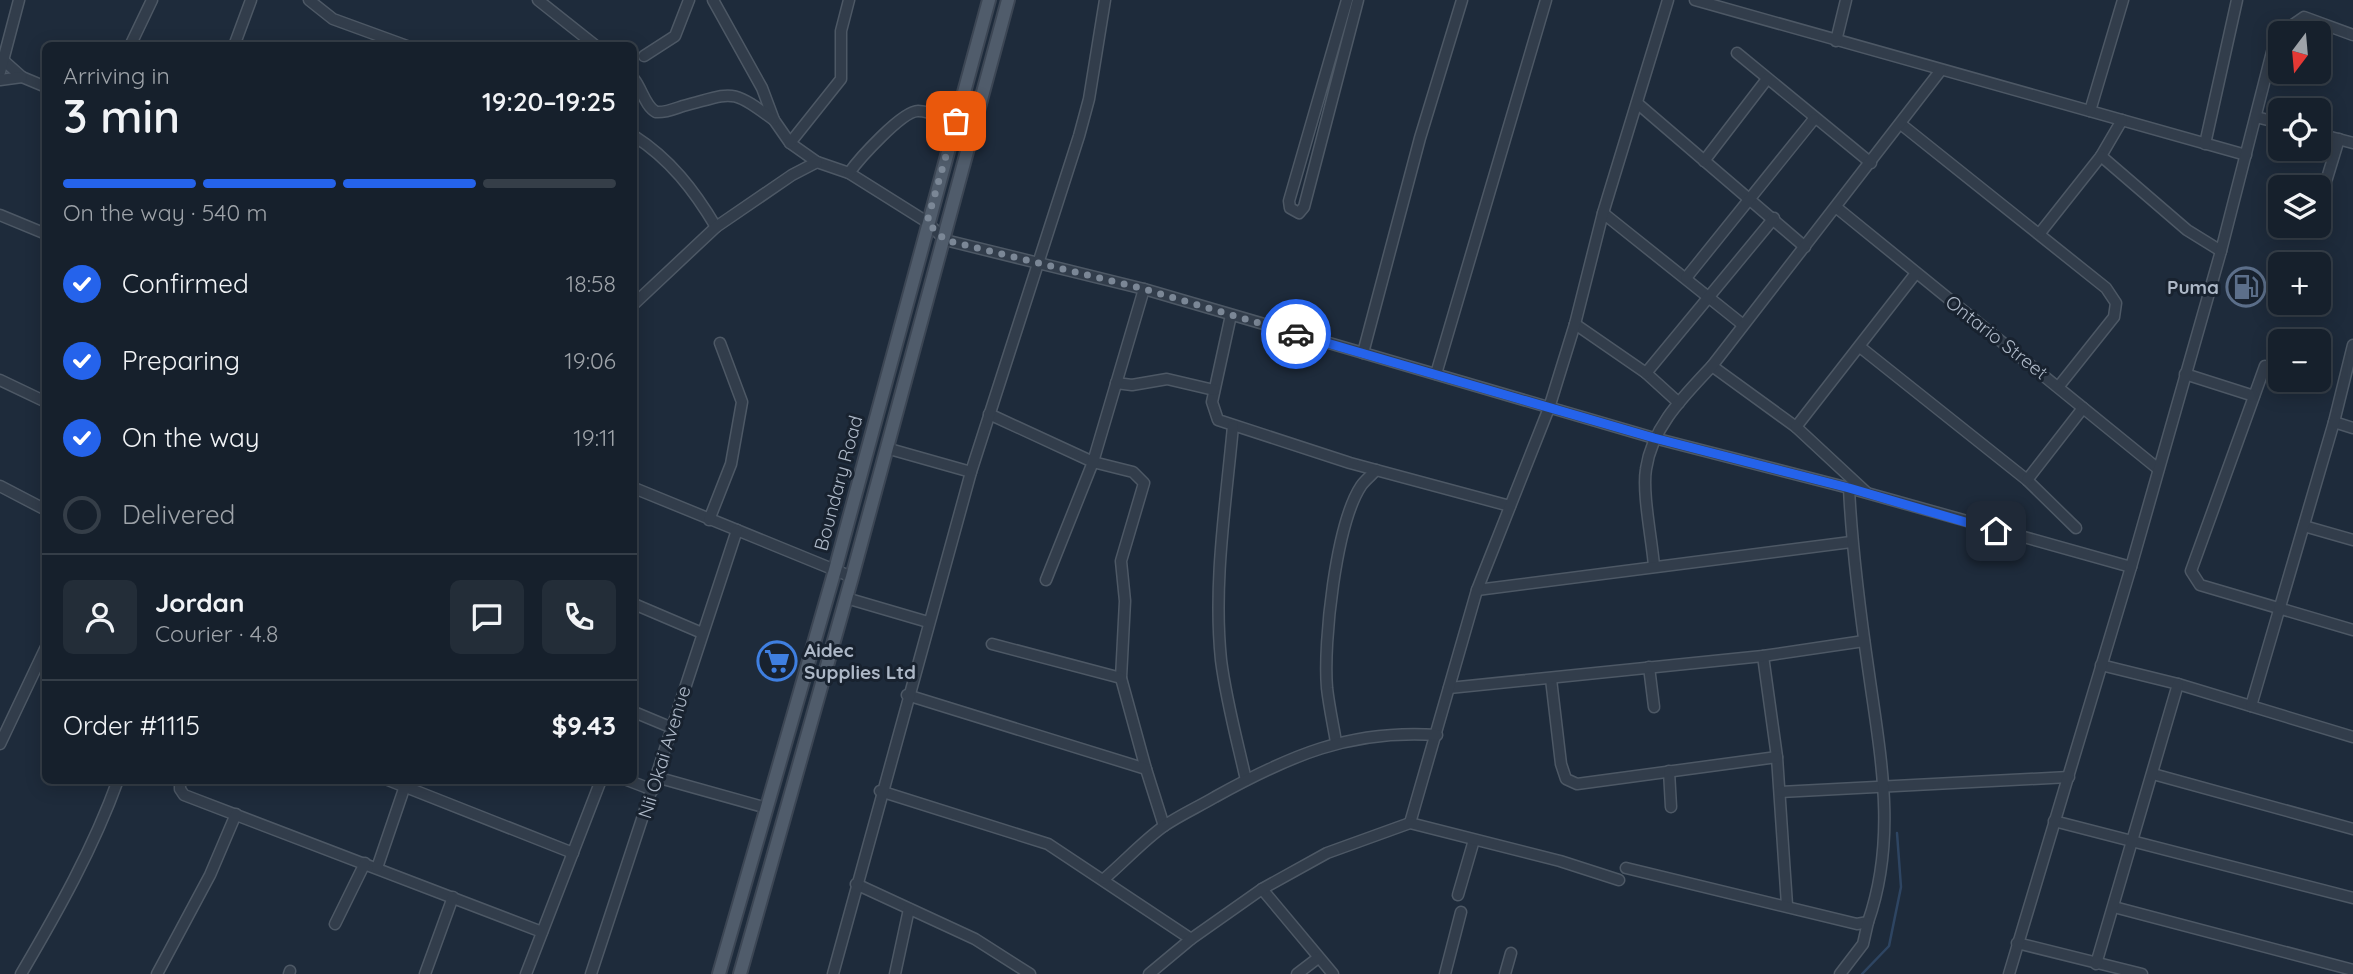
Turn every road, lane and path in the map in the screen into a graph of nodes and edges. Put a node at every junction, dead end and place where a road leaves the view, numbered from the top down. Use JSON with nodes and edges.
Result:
{"nodes":[{"id":1,"x":19,"y":0,"type":"edge"},
{"id":2,"x":152,"y":0,"type":"edge"},
{"id":3,"x":251,"y":0,"type":"edge"},
{"id":4,"x":309,"y":0,"type":"edge"},
{"id":5,"x":538,"y":0,"type":"edge"},
{"id":6,"x":689,"y":0,"type":"edge"},
{"id":7,"x":713,"y":0,"type":"edge"},
{"id":8,"x":849,"y":0,"type":"edge"},
{"id":9,"x":989,"y":0,"type":"edge"},
{"id":10,"x":1008,"y":0,"type":"edge"},
{"id":11,"x":1105,"y":0,"type":"edge"},
{"id":12,"x":1347,"y":0,"type":"edge"},
{"id":13,"x":1358,"y":0,"type":"edge"},
{"id":14,"x":1462,"y":0,"type":"edge"},
{"id":15,"x":1546,"y":0,"type":"edge"},
{"id":16,"x":1668,"y":0,"type":"edge"},
{"id":17,"x":1695,"y":0,"type":"edge"},
{"id":18,"x":1846,"y":0,"type":"edge"},
{"id":19,"x":2123,"y":0,"type":"edge"},
{"id":20,"x":2237,"y":0,"type":"edge"},
{"id":21,"x":1725,"y":5,"type":"edge"},
{"id":22,"x":2298,"y":21,"type":"edge"},
{"id":23,"x":2315,"y":21,"type":"edge"},
{"id":24,"x":2331,"y":27,"type":"edge"},
{"id":25,"x":2353,"y":35,"type":"edge"},
{"id":26,"x":1836,"y":41,"type":"junction"},
{"id":27,"x":132,"y":42,"type":"edge"},
{"id":28,"x":235,"y":42,"type":"edge"},
{"id":29,"x":396,"y":42,"type":"edge"},
{"id":30,"x":591,"y":42,"type":"edge"},
{"id":31,"x":1737,"y":53,"type":"dead end"},
{"id":32,"x":644,"y":56,"type":"dead end"},
{"id":33,"x":3,"y":60,"type":"junction"},
{"id":34,"x":2268,"y":68,"type":"edge"},
{"id":35,"x":1941,"y":70,"type":"junction"},
{"id":36,"x":0,"y":72,"type":"edge"},
{"id":37,"x":22,"y":77,"type":"junction"},
{"id":38,"x":1767,"y":79,"type":"junction"},
{"id":39,"x":0,"y":80,"type":"edge"},
{"id":40,"x":637,"y":83,"type":"edge"},
{"id":41,"x":42,"y":85,"type":"edge"},
{"id":42,"x":1637,"y":103,"type":"junction"},
{"id":43,"x":2090,"y":111,"type":"junction"},
{"id":44,"x":2256,"y":117,"type":"junction"},
{"id":45,"x":1814,"y":119,"type":"junction"},
{"id":46,"x":774,"y":120,"type":"junction"},
{"id":47,"x":2122,"y":120,"type":"junction"},
{"id":48,"x":2268,"y":120,"type":"edge"},
{"id":49,"x":956,"y":121,"type":"junction"},
{"id":50,"x":1902,"y":125,"type":"junction"},
{"id":51,"x":637,"y":137,"type":"edge"},
{"id":52,"x":2331,"y":137,"type":"edge"},
{"id":53,"x":2339,"y":139,"type":"junction"},
{"id":54,"x":790,"y":143,"type":"junction"},
{"id":55,"x":2353,"y":143,"type":"edge"},
{"id":56,"x":2205,"y":144,"type":"junction"},
{"id":57,"x":2246,"y":155,"type":"junction"},
{"id":58,"x":2102,"y":156,"type":"junction"},
{"id":59,"x":1704,"y":161,"type":"junction"},
{"id":60,"x":817,"y":162,"type":"junction"},
{"id":61,"x":1871,"y":163,"type":"junction"},
{"id":62,"x":849,"y":173,"type":"junction"},
{"id":63,"x":2328,"y":175,"type":"edge"},
{"id":64,"x":1750,"y":199,"type":"junction"},
{"id":65,"x":1836,"y":208,"type":"junction"},
{"id":66,"x":1603,"y":213,"type":"junction"},
{"id":67,"x":0,"y":215,"type":"edge"},
{"id":68,"x":1774,"y":218,"type":"junction"},
{"id":69,"x":927,"y":222,"type":"junction"},
{"id":70,"x":716,"y":227,"type":"junction"},
{"id":71,"x":42,"y":232,"type":"edge"},
{"id":72,"x":2040,"y":233,"type":"junction"},
{"id":73,"x":945,"y":240,"type":"junction"},
{"id":74,"x":1805,"y":247,"type":"junction"},
{"id":75,"x":2221,"y":251,"type":"junction"},
{"id":76,"x":1038,"y":264,"type":"junction"},
{"id":77,"x":1916,"y":273,"type":"junction"},
{"id":78,"x":1686,"y":278,"type":"junction"},
{"id":79,"x":1144,"y":289,"type":"junction"},
{"id":80,"x":1708,"y":295,"type":"junction"},
{"id":81,"x":637,"y":301,"type":"edge"},
{"id":82,"x":1231,"y":315,"type":"junction"},
{"id":83,"x":1575,"y":324,"type":"junction"},
{"id":84,"x":1741,"y":324,"type":"junction"},
{"id":85,"x":720,"y":343,"type":"dead end"},
{"id":86,"x":2353,"y":345,"type":"edge"},
{"id":87,"x":1860,"y":347,"type":"junction"},
{"id":88,"x":1363,"y":353,"type":"junction"},
{"id":89,"x":1712,"y":366,"type":"junction"},
{"id":90,"x":2265,"y":366,"type":"dead end"},
{"id":91,"x":1646,"y":373,"type":"junction"},
{"id":92,"x":1436,"y":374,"type":"junction"},
{"id":93,"x":2185,"y":374,"type":"junction"},
{"id":94,"x":0,"y":380,"type":"edge"},
{"id":95,"x":1116,"y":383,"type":"junction"},
{"id":96,"x":2059,"y":386,"type":"junction"},
{"id":97,"x":1214,"y":390,"type":"junction"},
{"id":98,"x":2254,"y":396,"type":"junction"},
{"id":99,"x":42,"y":400,"type":"edge"},
{"id":100,"x":1679,"y":402,"type":"junction"},
{"id":101,"x":1549,"y":408,"type":"junction"},
{"id":102,"x":2083,"y":408,"type":"junction"},
{"id":103,"x":989,"y":414,"type":"junction"},
{"id":104,"x":2334,"y":422,"type":"junction"},
{"id":105,"x":1233,"y":426,"type":"junction"},
{"id":106,"x":1797,"y":427,"type":"junction"},
{"id":107,"x":2353,"y":428,"type":"edge"},
{"id":108,"x":1654,"y":438,"type":"junction"},
{"id":109,"x":886,"y":448,"type":"junction"},
{"id":110,"x":1093,"y":462,"type":"junction"},
{"id":111,"x":1350,"y":463,"type":"junction"},
{"id":112,"x":2157,"y":468,"type":"junction"},
{"id":113,"x":1376,"y":470,"type":"junction"},
{"id":114,"x":971,"y":472,"type":"junction"},
{"id":115,"x":2026,"y":480,"type":"junction"},
{"id":116,"x":1362,"y":485,"type":"junction"},
{"id":117,"x":0,"y":486,"type":"edge"},
{"id":118,"x":1849,"y":488,"type":"junction"},
{"id":119,"x":637,"y":489,"type":"edge"},
{"id":120,"x":1869,"y":495,"type":"junction"},
{"id":121,"x":1510,"y":506,"type":"junction"},
{"id":122,"x":42,"y":508,"type":"edge"},
{"id":123,"x":709,"y":520,"type":"junction"},
{"id":124,"x":2304,"y":526,"type":"junction"},
{"id":125,"x":2076,"y":528,"type":"dead end"},
{"id":126,"x":737,"y":530,"type":"junction"},
{"id":127,"x":2353,"y":540,"type":"edge"},
{"id":128,"x":1851,"y":542,"type":"junction"},
{"id":129,"x":1654,"y":566,"type":"junction"},
{"id":130,"x":2131,"y":568,"type":"junction"},
{"id":131,"x":835,"y":570,"type":"junction"},
{"id":132,"x":852,"y":577,"type":"junction"},
{"id":133,"x":1046,"y":580,"type":"dead end"},
{"id":134,"x":1477,"y":590,"type":"junction"},
{"id":135,"x":846,"y":598,"type":"junction"},
{"id":136,"x":637,"y":605,"type":"edge"},
{"id":137,"x":2279,"y":608,"type":"junction"},
{"id":138,"x":928,"y":622,"type":"junction"},
{"id":139,"x":2353,"y":630,"type":"edge"},
{"id":140,"x":702,"y":633,"type":"junction"},
{"id":141,"x":1864,"y":641,"type":"junction"},
{"id":142,"x":992,"y":644,"type":"dead end"},
{"id":143,"x":42,"y":655,"type":"edge"},
{"id":144,"x":1763,"y":656,"type":"junction"},
{"id":145,"x":2101,"y":665,"type":"junction"},
{"id":146,"x":1649,"y":667,"type":"junction"},
{"id":147,"x":1121,"y":678,"type":"junction"},
{"id":148,"x":1551,"y":679,"type":"junction"},
{"id":149,"x":2178,"y":684,"type":"junction"},
{"id":150,"x":1449,"y":688,"type":"junction"},
{"id":151,"x":907,"y":695,"type":"junction"},
{"id":152,"x":2251,"y":706,"type":"junction"},
{"id":153,"x":1654,"y":707,"type":"dead end"},
{"id":154,"x":637,"y":713,"type":"edge"},
{"id":155,"x":670,"y":727,"type":"junction"},
{"id":156,"x":1437,"y":735,"type":"junction"},
{"id":157,"x":2353,"y":737,"type":"edge"},
{"id":158,"x":1336,"y":742,"type":"junction"},
{"id":159,"x":0,"y":744,"type":"edge"},
{"id":160,"x":1777,"y":757,"type":"junction"},
{"id":161,"x":1146,"y":769,"type":"junction"},
{"id":162,"x":1669,"y":771,"type":"junction"},
{"id":163,"x":2153,"y":775,"type":"junction"},
{"id":164,"x":656,"y":777,"type":"junction"},
{"id":165,"x":2069,"y":777,"type":"junction"},
{"id":166,"x":1246,"y":780,"type":"junction"},
{"id":167,"x":117,"y":784,"type":"edge"},
{"id":168,"x":180,"y":784,"type":"edge"},
{"id":169,"x":406,"y":784,"type":"edge"},
{"id":170,"x":599,"y":784,"type":"edge"},
{"id":171,"x":637,"y":784,"type":"edge"},
{"id":172,"x":1885,"y":789,"type":"junction"},
{"id":173,"x":653,"y":790,"type":"junction"},
{"id":174,"x":880,"y":791,"type":"junction"},
{"id":175,"x":1780,"y":792,"type":"junction"},
{"id":176,"x":1671,"y":807,"type":"dead end"},
{"id":177,"x":767,"y":808,"type":"junction"},
{"id":178,"x":236,"y":814,"type":"junction"},
{"id":179,"x":2054,"y":821,"type":"junction"},
{"id":180,"x":1410,"y":822,"type":"junction"},
{"id":181,"x":1164,"y":826,"type":"junction"},
{"id":182,"x":2353,"y":830,"type":"edge"},
{"id":183,"x":1474,"y":839,"type":"junction"},
{"id":184,"x":2133,"y":842,"type":"junction"},
{"id":185,"x":573,"y":853,"type":"junction"},
{"id":186,"x":365,"y":863,"type":"junction"},
{"id":187,"x":377,"y":867,"type":"junction"},
{"id":188,"x":1626,"y":868,"type":"dead end"},
{"id":189,"x":1104,"y":879,"type":"junction"},
{"id":190,"x":1619,"y":880,"type":"dead end"},
{"id":191,"x":856,"y":884,"type":"junction"},
{"id":192,"x":1262,"y":889,"type":"junction"},
{"id":193,"x":1458,"y":895,"type":"dead end"},
{"id":194,"x":453,"y":897,"type":"junction"},
{"id":195,"x":2353,"y":898,"type":"edge"},
{"id":196,"x":1787,"y":905,"type":"junction"},
{"id":197,"x":2114,"y":907,"type":"junction"},
{"id":198,"x":909,"y":909,"type":"junction"},
{"id":199,"x":1461,"y":912,"type":"dead end"},
{"id":200,"x":1868,"y":922,"type":"junction"},
{"id":201,"x":335,"y":924,"type":"dead end"},
{"id":202,"x":542,"y":932,"type":"junction"},
{"id":203,"x":1191,"y":939,"type":"junction"},
{"id":204,"x":2017,"y":943,"type":"junction"},
{"id":205,"x":1511,"y":953,"type":"dead end"},
{"id":206,"x":1318,"y":958,"type":"junction"},
{"id":207,"x":2096,"y":964,"type":"junction"},
{"id":208,"x":2353,"y":970,"type":"edge"},
{"id":209,"x":21,"y":974,"type":"edge"},
{"id":210,"x":157,"y":974,"type":"edge"},
{"id":211,"x":425,"y":974,"type":"edge"},
{"id":212,"x":526,"y":974,"type":"edge"},
{"id":213,"x":591,"y":974,"type":"edge"},
{"id":214,"x":719,"y":974,"type":"edge"},
{"id":215,"x":740,"y":974,"type":"edge"},
{"id":216,"x":833,"y":974,"type":"edge"},
{"id":217,"x":895,"y":974,"type":"edge"},
{"id":218,"x":1030,"y":974,"type":"edge"},
{"id":219,"x":1149,"y":974,"type":"edge"},
{"id":220,"x":1297,"y":974,"type":"edge"},
{"id":221,"x":1333,"y":974,"type":"edge"},
{"id":222,"x":1445,"y":974,"type":"edge"},
{"id":223,"x":1506,"y":974,"type":"edge"},
{"id":224,"x":1840,"y":974,"type":"edge"},
{"id":225,"x":2009,"y":974,"type":"edge"},
{"id":226,"x":2142,"y":974,"type":"edge"}],
"edges":[{"from":1,"to":33,"type":"street"},
{"from":2,"to":27,"type":"street"},
{"from":3,"to":28,"type":"street"},
{"from":4,"to":29,"type":"street"},
{"from":5,"to":30,"type":"street"},
{"from":6,"to":32,"type":"street"},
{"from":7,"to":46,"type":"street"},
{"from":8,"to":54,"type":"street"},
{"from":9,"to":49,"type":"main road","name":"Boundary Road"},
{"from":10,"to":73,"type":"main road","name":"Boundary Road"},
{"from":11,"to":76,"type":"street"},
{"from":12,"to":13,"type":"street"},
{"from":14,"to":88,"type":"street"},
{"from":15,"to":92,"type":"street"},
{"from":16,"to":42,"type":"street"},
{"from":17,"to":21,"type":"street"},
{"from":18,"to":26,"type":"street"},
{"from":19,"to":43,"type":"street"},
{"from":20,"to":56,"type":"street"},
{"from":21,"to":26,"type":"street"},
{"from":22,"to":23,"type":"street"},
{"from":24,"to":25,"type":"street"},
{"from":26,"to":35,"type":"street"},
{"from":31,"to":38,"type":"street"},
{"from":33,"to":36,"type":"street"},
{"from":33,"to":37,"type":"street"},
{"from":34,"to":44,"type":"street"},
{"from":35,"to":43,"type":"street"},
{"from":35,"to":50,"type":"street"},
{"from":37,"to":39,"type":"street"},
{"from":37,"to":41,"type":"street"},
{"from":38,"to":45,"type":"street"},
{"from":38,"to":59,"type":"street"},
{"from":40,"to":46,"type":"street"},
{"from":42,"to":59,"type":"street"},
{"from":42,"to":66,"type":"street"},
{"from":43,"to":47,"type":"street"},
{"from":44,"to":48,"type":"street"},
{"from":44,"to":57,"type":"street"},
{"from":45,"to":61,"type":"street"},
{"from":45,"to":64,"type":"street"},
{"from":46,"to":54,"type":"street"},
{"from":47,"to":56,"type":"street"},
{"from":47,"to":58,"type":"street"},
{"from":49,"to":62,"type":"street"},
{"from":49,"to":69,"type":"main road","name":"Boundary Road"},
{"from":50,"to":61,"type":"street"},
{"from":50,"to":72,"type":"street"},
{"from":51,"to":70,"type":"street"},
{"from":52,"to":53,"type":"street"},
{"from":53,"to":55,"type":"street"},
{"from":53,"to":63,"type":"street"},
{"from":54,"to":60,"type":"street"},
{"from":56,"to":57,"type":"street"},
{"from":57,"to":75,"type":"street"},
{"from":58,"to":72,"type":"street"},
{"from":58,"to":75,"type":"street"},
{"from":59,"to":64,"type":"street"},
{"from":60,"to":62,"type":"street"},
{"from":60,"to":70,"type":"street"},
{"from":61,"to":65,"type":"street"},
{"from":62,"to":69,"type":"street"},
{"from":64,"to":68,"type":"street"},
{"from":64,"to":78,"type":"street"},
{"from":65,"to":74,"type":"street"},
{"from":65,"to":77,"type":"street","name":"Ontario Street"},
{"from":66,"to":78,"type":"street"},
{"from":66,"to":83,"type":"street"},
{"from":67,"to":71,"type":"street"},
{"from":68,"to":74,"type":"street"},
{"from":68,"to":80,"type":"street"},
{"from":69,"to":73,"type":"street"},
{"from":69,"to":131,"type":"main road","name":"Boundary Road"},
{"from":70,"to":81,"type":"street"},
{"from":72,"to":96,"type":"street"},
{"from":73,"to":76,"type":"street"},
{"from":73,"to":109,"type":"main road","name":"Boundary Road"},
{"from":74,"to":84,"type":"street"},
{"from":75,"to":93,"type":"street"},
{"from":76,"to":79,"type":"street"},
{"from":76,"to":103,"type":"street"},
{"from":77,"to":87,"type":"street"},
{"from":77,"to":96,"type":"street","name":"Ontario Street"},
{"from":78,"to":80,"type":"street"},
{"from":79,"to":82,"type":"street"},
{"from":79,"to":95,"type":"street"},
{"from":80,"to":84,"type":"street"},
{"from":80,"to":91,"type":"street"},
{"from":82,"to":88,"type":"street"},
{"from":82,"to":97,"type":"street"},
{"from":83,"to":91,"type":"street"},
{"from":83,"to":101,"type":"street"},
{"from":84,"to":89,"type":"street"},
{"from":85,"to":123,"type":"street"},
{"from":86,"to":104,"type":"street"},
{"from":87,"to":106,"type":"street"},
{"from":87,"to":115,"type":"street"},
{"from":88,"to":92,"type":"street"},
{"from":89,"to":100,"type":"street"},
{"from":89,"to":106,"type":"street"},
{"from":90,"to":98,"type":"street"},
{"from":91,"to":100,"type":"street"},
{"from":92,"to":101,"type":"street"},
{"from":93,"to":98,"type":"street"},
{"from":93,"to":112,"type":"street"},
{"from":94,"to":99,"type":"street"},
{"from":95,"to":97,"type":"street"},
{"from":95,"to":110,"type":"street"},
{"from":96,"to":102,"type":"street","name":"Ontario Street"},
{"from":97,"to":105,"type":"street"},
{"from":98,"to":137,"type":"street"},
{"from":100,"to":108,"type":"street"},
{"from":101,"to":108,"type":"street"},
{"from":101,"to":121,"type":"street"},
{"from":102,"to":112,"type":"street","name":"Ontario Street"},
{"from":102,"to":115,"type":"street"},
{"from":103,"to":110,"type":"street"},
{"from":103,"to":114,"type":"street"},
{"from":104,"to":107,"type":"street"},
{"from":104,"to":124,"type":"street"},
{"from":105,"to":111,"type":"street"},
{"from":105,"to":166,"type":"street"},
{"from":106,"to":120,"type":"street"},
{"from":108,"to":118,"type":"street"},
{"from":108,"to":129,"type":"street"},
{"from":109,"to":114,"type":"street"},
{"from":109,"to":132,"type":"main road","name":"Boundary Road"},
{"from":110,"to":133,"type":"street"},
{"from":110,"to":147,"type":"street"},
{"from":111,"to":113,"type":"street"},
{"from":111,"to":116,"type":"street"},
{"from":112,"to":130,"type":"street"},
{"from":113,"to":116,"type":"street"},
{"from":113,"to":121,"type":"street"},
{"from":114,"to":138,"type":"street"},
{"from":115,"to":125,"type":"street"},
{"from":116,"to":158,"type":"street"},
{"from":117,"to":122,"type":"street"},
{"from":118,"to":120,"type":"street"},
{"from":118,"to":128,"type":"street"},
{"from":119,"to":123,"type":"street"},
{"from":120,"to":130,"type":"street"},
{"from":121,"to":134,"type":"street"},
{"from":123,"to":126,"type":"street"},
{"from":124,"to":127,"type":"street"},
{"from":124,"to":137,"type":"street"},
{"from":126,"to":131,"type":"street"},
{"from":126,"to":140,"type":"street","name":"Nii Okai Avenue"},
{"from":128,"to":129,"type":"street"},
{"from":128,"to":141,"type":"street"},
{"from":129,"to":134,"type":"street"},
{"from":130,"to":145,"type":"street"},
{"from":131,"to":132,"type":"street"},
{"from":131,"to":177,"type":"main road","name":"Boundary Road"},
{"from":132,"to":135,"type":"main road","name":"Boundary Road"},
{"from":134,"to":150,"type":"street"},
{"from":135,"to":138,"type":"street"},
{"from":135,"to":215,"type":"main road","name":"Boundary Road"},
{"from":136,"to":140,"type":"street"},
{"from":137,"to":139,"type":"street"},
{"from":137,"to":152,"type":"street"},
{"from":138,"to":151,"type":"street"},
{"from":140,"to":155,"type":"street","name":"Nii Okai Avenue"},
{"from":141,"to":144,"type":"street"},
{"from":141,"to":172,"type":"street"},
{"from":142,"to":147,"type":"street"},
{"from":143,"to":159,"type":"street"},
{"from":144,"to":146,"type":"street"},
{"from":144,"to":160,"type":"street"},
{"from":145,"to":149,"type":"street"},
{"from":145,"to":165,"type":"street"},
{"from":146,"to":148,"type":"street"},
{"from":146,"to":153,"type":"street"},
{"from":147,"to":161,"type":"street"},
{"from":148,"to":150,"type":"street"},
{"from":148,"to":162,"type":"street"},
{"from":149,"to":152,"type":"street"},
{"from":149,"to":163,"type":"street"},
{"from":150,"to":156,"type":"street"},
{"from":151,"to":161,"type":"street"},
{"from":151,"to":174,"type":"street"},
{"from":152,"to":157,"type":"street"},
{"from":154,"to":155,"type":"street"},
{"from":155,"to":164,"type":"street","name":"Nii Okai Avenue"},
{"from":156,"to":158,"type":"street"},
{"from":156,"to":180,"type":"street"},
{"from":158,"to":166,"type":"street"},
{"from":160,"to":162,"type":"street"},
{"from":160,"to":175,"type":"street"},
{"from":161,"to":181,"type":"street"},
{"from":162,"to":176,"type":"street"},
{"from":163,"to":182,"type":"street"},
{"from":163,"to":184,"type":"street"},
{"from":164,"to":173,"type":"street","name":"Nii Okai Avenue"},
{"from":164,"to":177,"type":"street"},
{"from":165,"to":172,"type":"street"},
{"from":165,"to":179,"type":"street"},
{"from":166,"to":181,"type":"street"},
{"from":167,"to":209,"type":"street"},
{"from":168,"to":178,"type":"street"},
{"from":169,"to":185,"type":"street"},
{"from":169,"to":187,"type":"street"},
{"from":170,"to":185,"type":"street"},
{"from":171,"to":173,"type":"street"},
{"from":172,"to":175,"type":"street"},
{"from":172,"to":200,"type":"street"},
{"from":173,"to":213,"type":"street","name":"Nii Okai Avenue"},
{"from":174,"to":189,"type":"street"},
{"from":174,"to":191,"type":"street"},
{"from":175,"to":196,"type":"street"},
{"from":177,"to":214,"type":"main road","name":"Boundary Road"},
{"from":178,"to":186,"type":"street"},
{"from":178,"to":210,"type":"street"},
{"from":179,"to":184,"type":"street"},
{"from":179,"to":204,"type":"street"},
{"from":180,"to":183,"type":"street"},
{"from":180,"to":192,"type":"street"},
{"from":181,"to":189,"type":"street"},
{"from":183,"to":190,"type":"street"},
{"from":183,"to":193,"type":"street"},
{"from":184,"to":195,"type":"street"},
{"from":184,"to":197,"type":"street"},
{"from":185,"to":202,"type":"street"},
{"from":186,"to":187,"type":"street"},
{"from":186,"to":201,"type":"street"},
{"from":187,"to":194,"type":"street"},
{"from":188,"to":196,"type":"street"},
{"from":189,"to":203,"type":"street"},
{"from":191,"to":198,"type":"street"},
{"from":191,"to":216,"type":"street"},
{"from":192,"to":203,"type":"street"},
{"from":192,"to":206,"type":"street"},
{"from":194,"to":202,"type":"street"},
{"from":194,"to":211,"type":"street"},
{"from":196,"to":200,"type":"street"},
{"from":197,"to":207,"type":"street"},
{"from":197,"to":208,"type":"street"},
{"from":198,"to":217,"type":"street"},
{"from":198,"to":218,"type":"street"},
{"from":199,"to":222,"type":"street"},
{"from":200,"to":224,"type":"street"},
{"from":202,"to":212,"type":"street"},
{"from":203,"to":219,"type":"street"},
{"from":204,"to":207,"type":"street"},
{"from":204,"to":225,"type":"street"},
{"from":205,"to":223,"type":"street"},
{"from":206,"to":220,"type":"street"},
{"from":206,"to":221,"type":"street"},
{"from":207,"to":226,"type":"street"}]}
